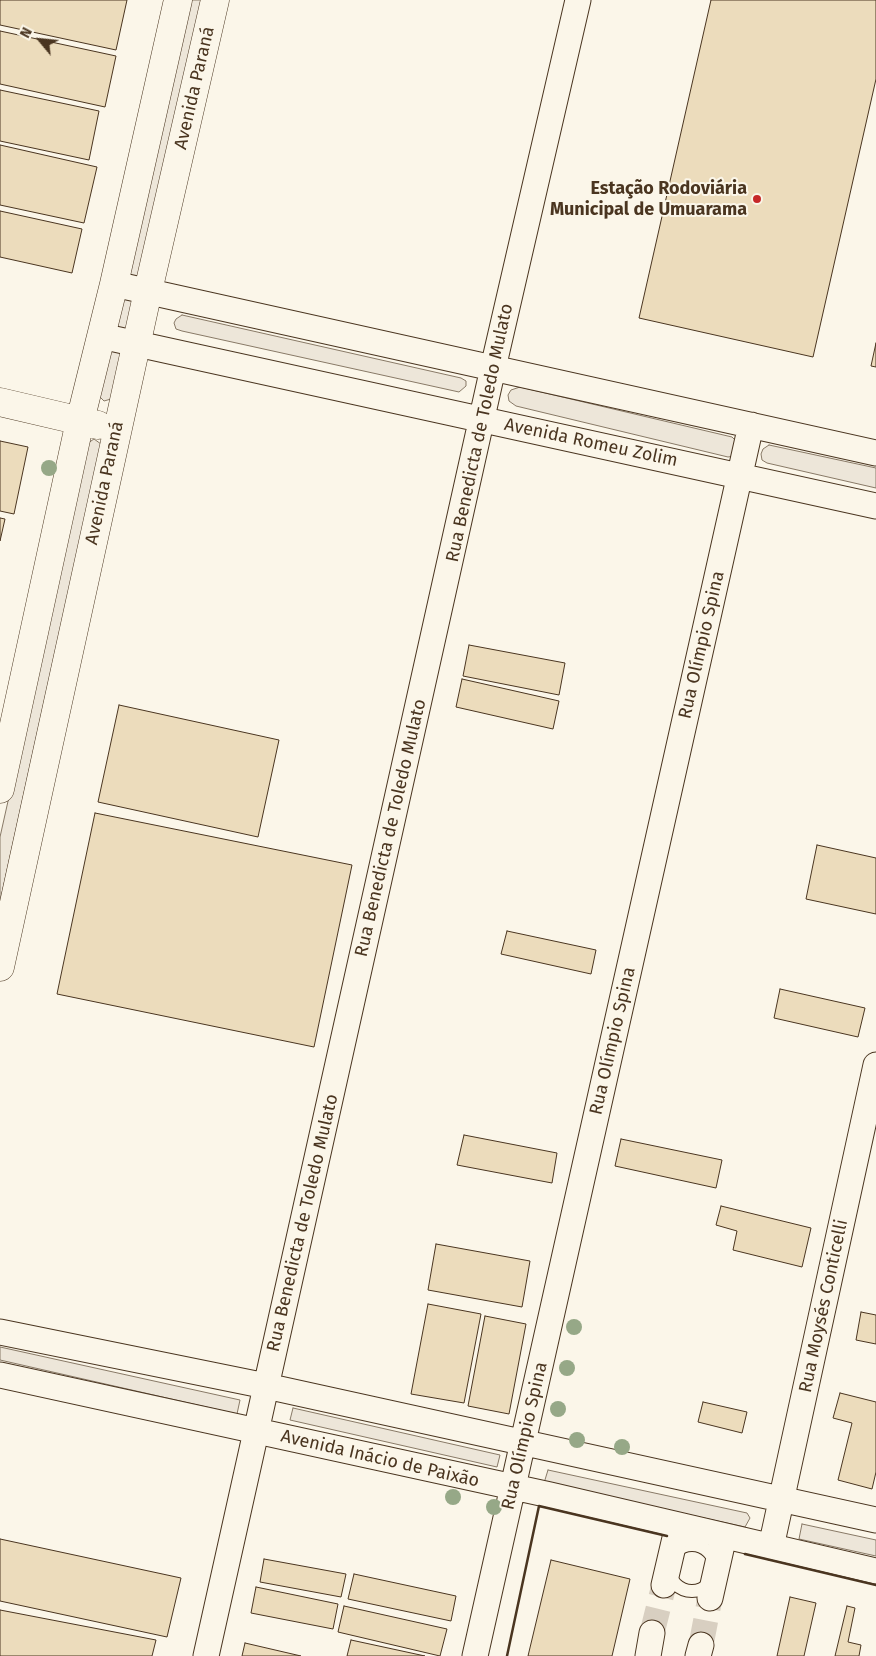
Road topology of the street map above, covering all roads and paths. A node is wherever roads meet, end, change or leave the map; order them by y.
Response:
1 (178, 0) edge
2 (215, 0) edge
3 (578, 0) edge
4 (114, 284) junction
5 (148, 291) junction
6 (101, 336) junction
7 (136, 344) junction
8 (493, 368) junction
9 (0, 402) edge
10 (483, 420) junction
11 (80, 421) junction
12 (751, 425) junction
13 (117, 429) junction
14 (876, 453) edge
15 (740, 476) junction
16 (876, 506) edge
17 (0, 789) edge
18 (0, 967) edge
19 (876, 1065) edge
20 (0, 1332) edge
21 (0, 1375) edge
22 (266, 1386) junction
23 (256, 1431) junction
24 (523, 1443) junction
25 (513, 1488) junction
26 (782, 1499) junction
27 (876, 1520) edge
28 (678, 1525) junction
29 (724, 1536) junction
30 (771, 1547) junction
31 (876, 1571) edge
32 (666, 1574) junction
33 (716, 1574) junction
34 (710, 1598) tunnel mouth
35 (206, 1656) edge
36 (475, 1656) edge

1 - 4 main road, Avenida Paraná
2 - 5 main road, Avenida Paraná
3 - 8 street, Rua Benedicta de Toledo Mulato
4 - 5 street
4 - 6 main road, Avenida Paraná
5 - 7 main road, Avenida Paraná
5 - 8 street
6 - 7 street, Avenida Romeu Zolim
6 - 11 main road, Avenida Paraná
7 - 10 street, Avenida Romeu Zolim
7 - 13 main road, Avenida Paraná
8 - 10 street, Rua Benedicta de Toledo Mulato
8 - 12 street
9 - 11 main road
10 - 15 street, Avenida Romeu Zolim
10 - 22 street, Rua Benedicta de Toledo Mulato
11 - 13 main road
11 - 17 main road, Avenida Paraná
12 - 14 street
12 - 15 street, Rua Olímpio Spina
13 - 18 main road, Avenida Paraná
15 - 16 street, Avenida Romeu Zolim
15 - 24 street, Rua Olímpio Spina
19 - 26 street, Rua Moysés Conticelli
20 - 22 street
21 - 23 street, Avenida Inácio de Paixão
22 - 23 street, Rua Benedicta de Toledo Mulato
22 - 24 street
23 - 25 street, Avenida Inácio de Paixão
23 - 35 street, Rua Benedicta de Toledo Mulato
24 - 25 street, Rua Olímpio Spina
24 - 26 street
25 - 28 street, Avenida Inácio de Paixão
25 - 36 street, Rua Olímpio Spina
26 - 27 street
26 - 30 street, Rua Moysés Conticelli
28 - 29 street, Avenida Inácio de Paixão
28 - 32 street
29 - 30 street, Avenida Inácio de Paixão
29 - 33 street
30 - 31 street, Avenida Inácio de Paixão
32 - 33 lane
32 - 33 lane
33 - 34 street

